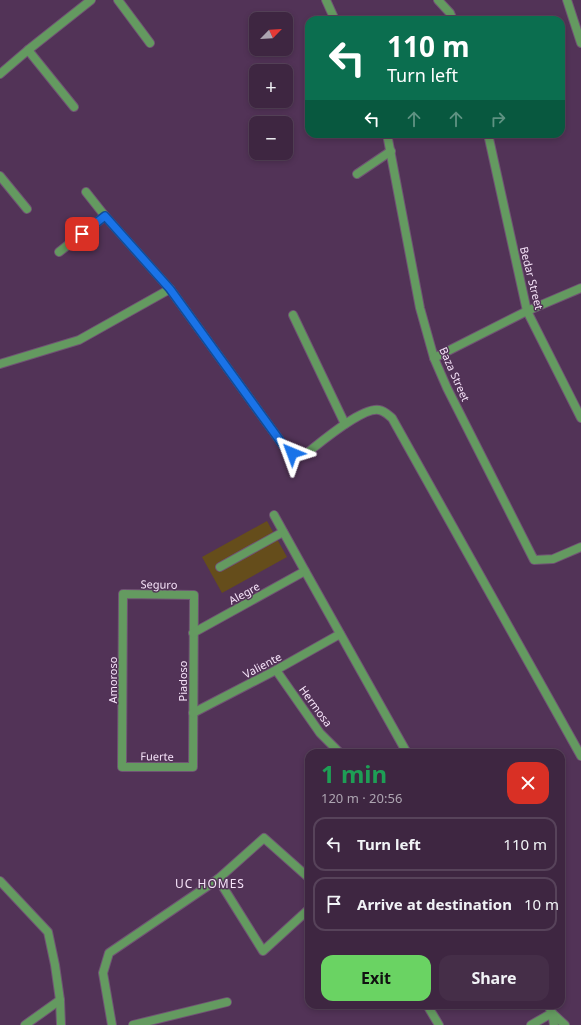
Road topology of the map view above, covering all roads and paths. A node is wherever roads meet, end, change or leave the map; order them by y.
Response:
1 (91, 0) edge
2 (118, 0) edge
3 (326, 0) edge
4 (438, 0) edge
5 (567, 0) edge
6 (334, 16) edge
7 (451, 16) edge
8 (150, 43) dead end
9 (581, 43) edge
10 (28, 50) junction
11 (0, 74) edge
12 (74, 107) dead end
13 (388, 138) edge
14 (489, 138) edge
15 (391, 152) junction
16 (357, 174) dead end
17 (0, 176) edge
18 (86, 192) dead end
19 (27, 209) dead end
20 (105, 216) junction
21 (60, 252) dead end
22 (581, 288) edge
23 (170, 289) junction
24 (527, 311) junction
25 (293, 315) dead end
26 (434, 358) junction
27 (0, 364) edge
28 (581, 418) edge
29 (345, 424) junction
30 (274, 515) dead end
31 (283, 532) junction
32 (581, 547) edge
33 (220, 568) dead end
34 (305, 571) junction
35 (123, 594) joint
36 (194, 595) joint
37 (194, 633) junction
38 (340, 634) junction
39 (276, 670) junction
40 (193, 713) junction
41 (336, 749) edge
42 (405, 749) edge
43 (581, 756) edge
44 (122, 767) joint
45 (192, 767) joint
46 (305, 874) edge
47 (218, 879) junction
48 (0, 881) edge
49 (305, 913) edge
50 (60, 1000) junction
51 (227, 1002) dead end
52 (429, 1009) edge
53 (550, 1009) edge
54 (552, 1013) junction
55 (25, 1025) edge
56 (61, 1025) edge
57 (112, 1025) edge
58 (133, 1025) edge
59 (439, 1025) edge
60 (530, 1025) edge
61 (554, 1025) edge
62 (565, 1025) edge

1 - 10 street
2 - 8 street
3 - 6 street
4 - 7 street
5 - 9 street
10 - 11 street
10 - 12 street
13 - 15 street, Baza Street
14 - 24 street, Bedar Street
15 - 16 street
15 - 26 street, Baza Street
17 - 19 street
18 - 20 street
20 - 21 street
20 - 23 street
22 - 24 street
23 - 27 street
23 - 29 street
24 - 26 street
24 - 28 street, Bedar Street
25 - 29 street
26 - 32 street, Baza Street
29 - 43 street
30 - 31 street
31 - 33 street
31 - 34 street
34 - 37 street, Alegre
34 - 38 street
35 - 36 street, Seguro
35 - 44 street, Amoroso
36 - 37 street, Piadoso
37 - 40 street, Piadoso
38 - 39 street, Valiente
38 - 42 street
39 - 40 street, Valiente
39 - 41 street, Hermosa
40 - 45 street, Piadoso
44 - 45 street, Fuerte
46 - 47 street
47 - 49 street
47 - 57 street
48 - 50 street
50 - 55 street
50 - 56 street
51 - 58 street
52 - 59 street
53 - 54 street
54 - 60 street
54 - 61 street
54 - 62 street

